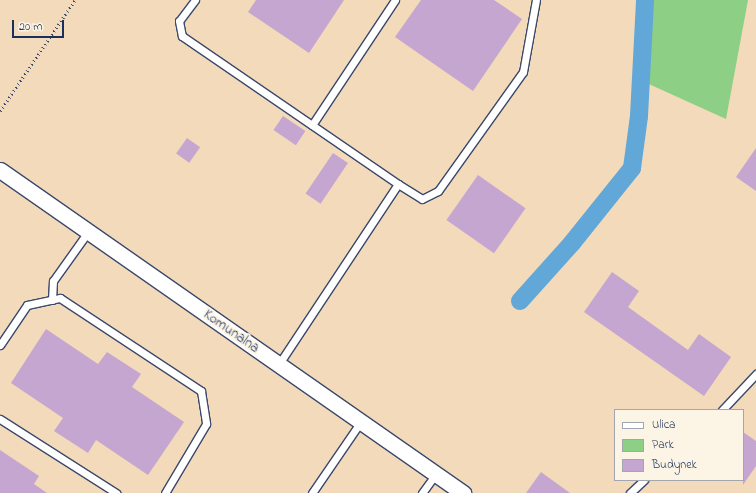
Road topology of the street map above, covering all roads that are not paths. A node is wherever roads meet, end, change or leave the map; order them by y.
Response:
1 (195, 0) edge
2 (395, 0) edge
3 (536, 0) edge
4 (312, 125) junction
5 (0, 170) edge
6 (398, 184) junction
7 (88, 232) junction
8 (52, 300) junction
9 (0, 345) edge
10 (278, 365) junction
11 (756, 374) edge
12 (723, 409) edge
13 (0, 419) edge
14 (360, 423) junction
15 (435, 475) junction
16 (643, 481) edge
17 (116, 493) edge
18 (165, 493) edge
19 (312, 493) edge
20 (422, 493) edge
21 (463, 493) edge
22 (630, 493) edge

1 - 4 lane
2 - 4 lane
3 - 6 lane
4 - 6 lane
5 - 7 street, Komunalna
6 - 10 lane
7 - 8 lane
7 - 10 street, Komunalna
8 - 9 lane
8 - 18 lane
10 - 14 street, Komunalna
11 - 12 lane
13 - 17 lane
14 - 15 street, Komunalna
14 - 19 lane
15 - 20 lane
15 - 21 street, Komunalna
16 - 22 lane

